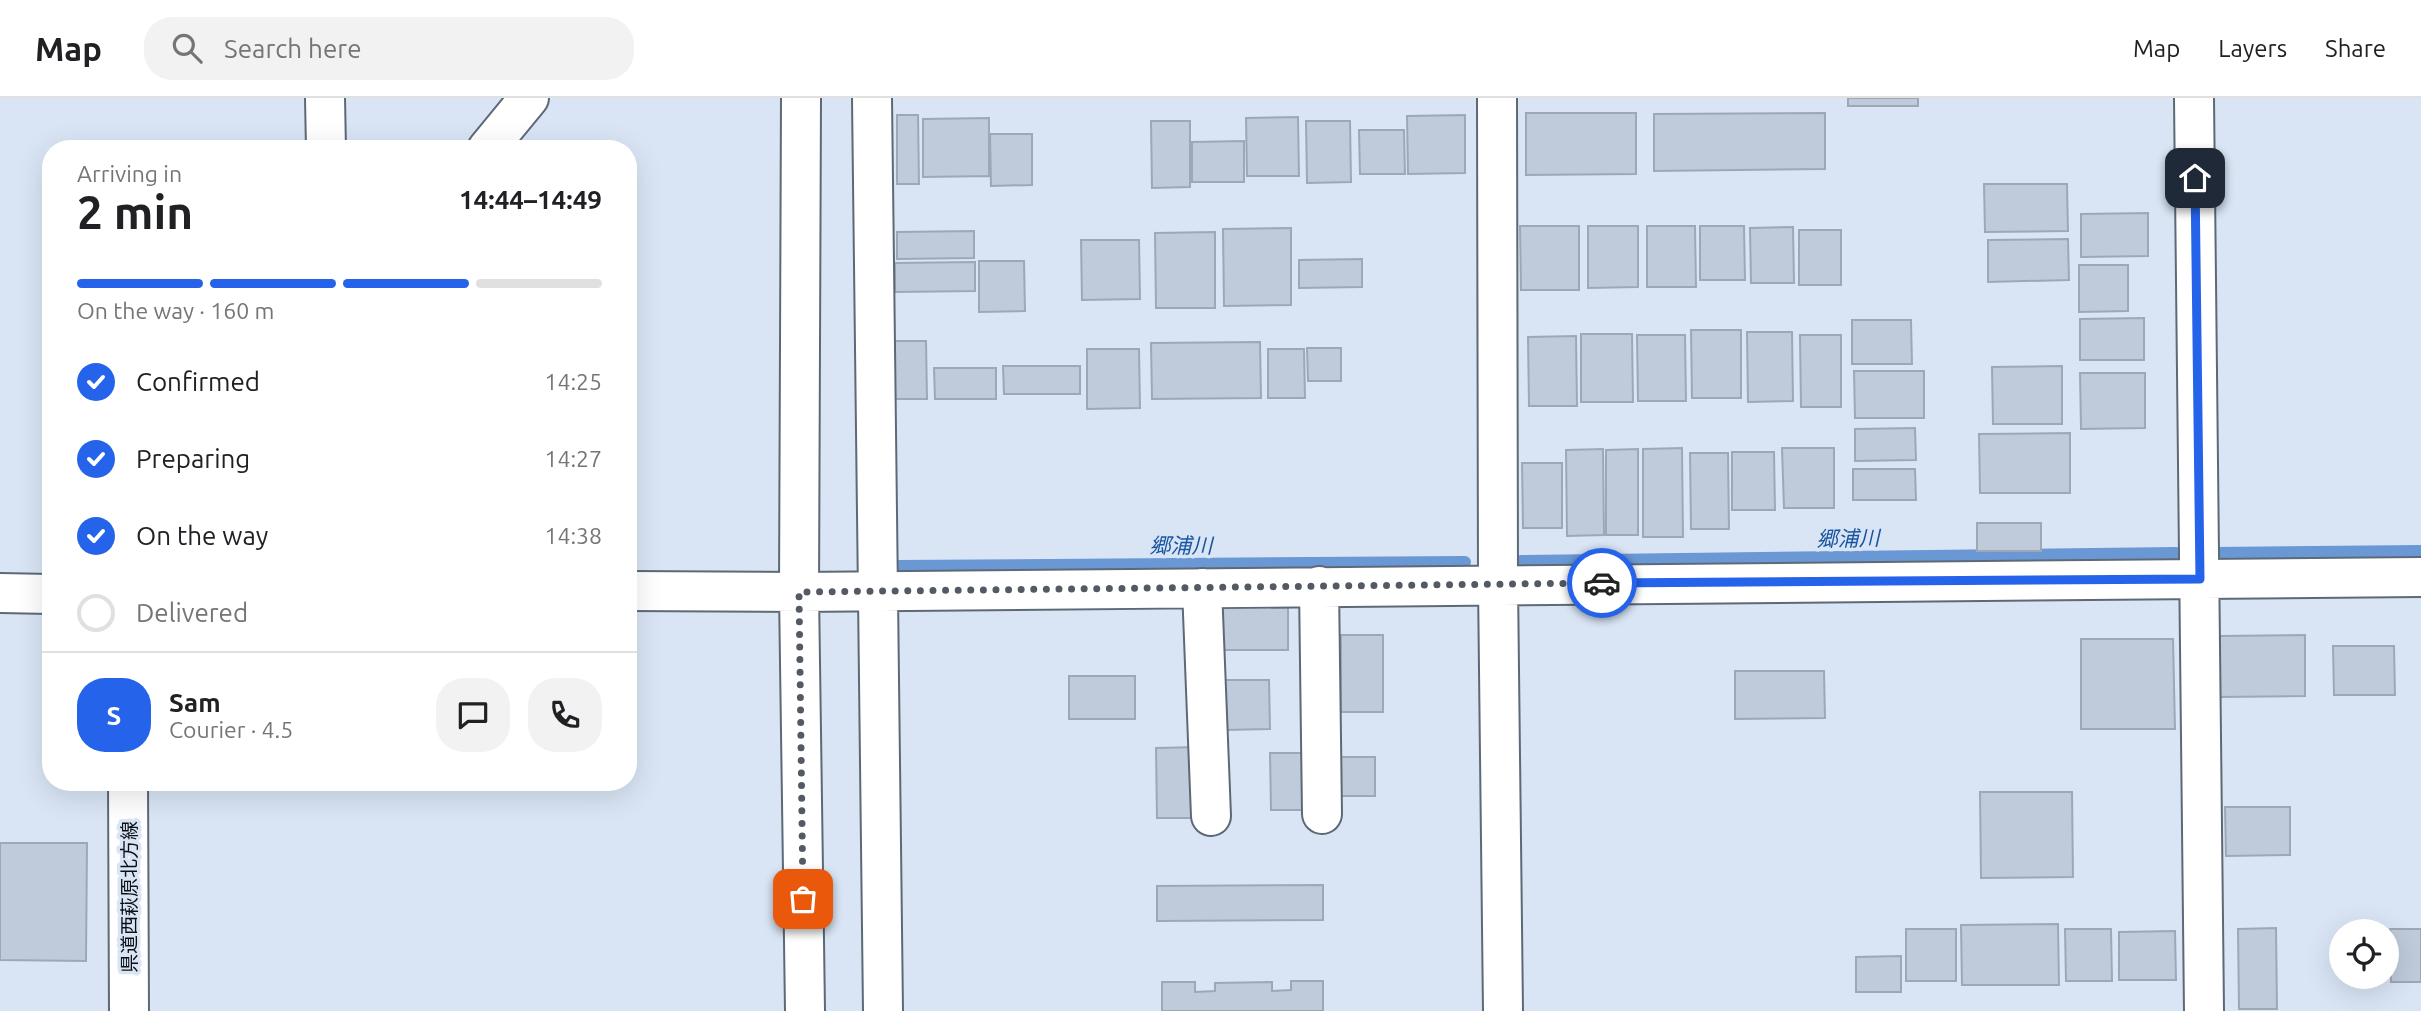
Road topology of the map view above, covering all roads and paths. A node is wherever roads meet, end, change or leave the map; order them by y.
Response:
1 (325, 98) edge
2 (529, 98) edge
3 (801, 98) edge
4 (872, 98) edge
5 (1497, 98) edge
6 (2194, 98) edge
7 (326, 140) edge
8 (494, 140) edge
9 (2421, 577) edge
10 (2200, 579) junction
11 (1498, 584) junction
12 (1319, 586) junction
13 (1202, 587) junction
14 (637, 591) edge
15 (879, 591) junction
16 (799, 592) junction
17 (0, 593) edge
18 (42, 594) edge
19 (128, 791) edge
20 (1322, 814) dead end
21 (1211, 816) dead end
22 (130, 1011) edge
23 (805, 1011) edge
24 (883, 1011) edge
25 (1503, 1011) edge
26 (2204, 1011) edge

1 - 7 street
2 - 8 street
3 - 16 street
4 - 15 street
5 - 11 street
6 - 10 street
9 - 10 street
10 - 11 street
10 - 26 street
11 - 12 street
11 - 25 street
12 - 13 street
12 - 20 street
13 - 15 street
13 - 21 street
14 - 16 street
15 - 16 street
15 - 24 street
16 - 23 street
17 - 18 street
19 - 22 street, 県道西萩原北方線

